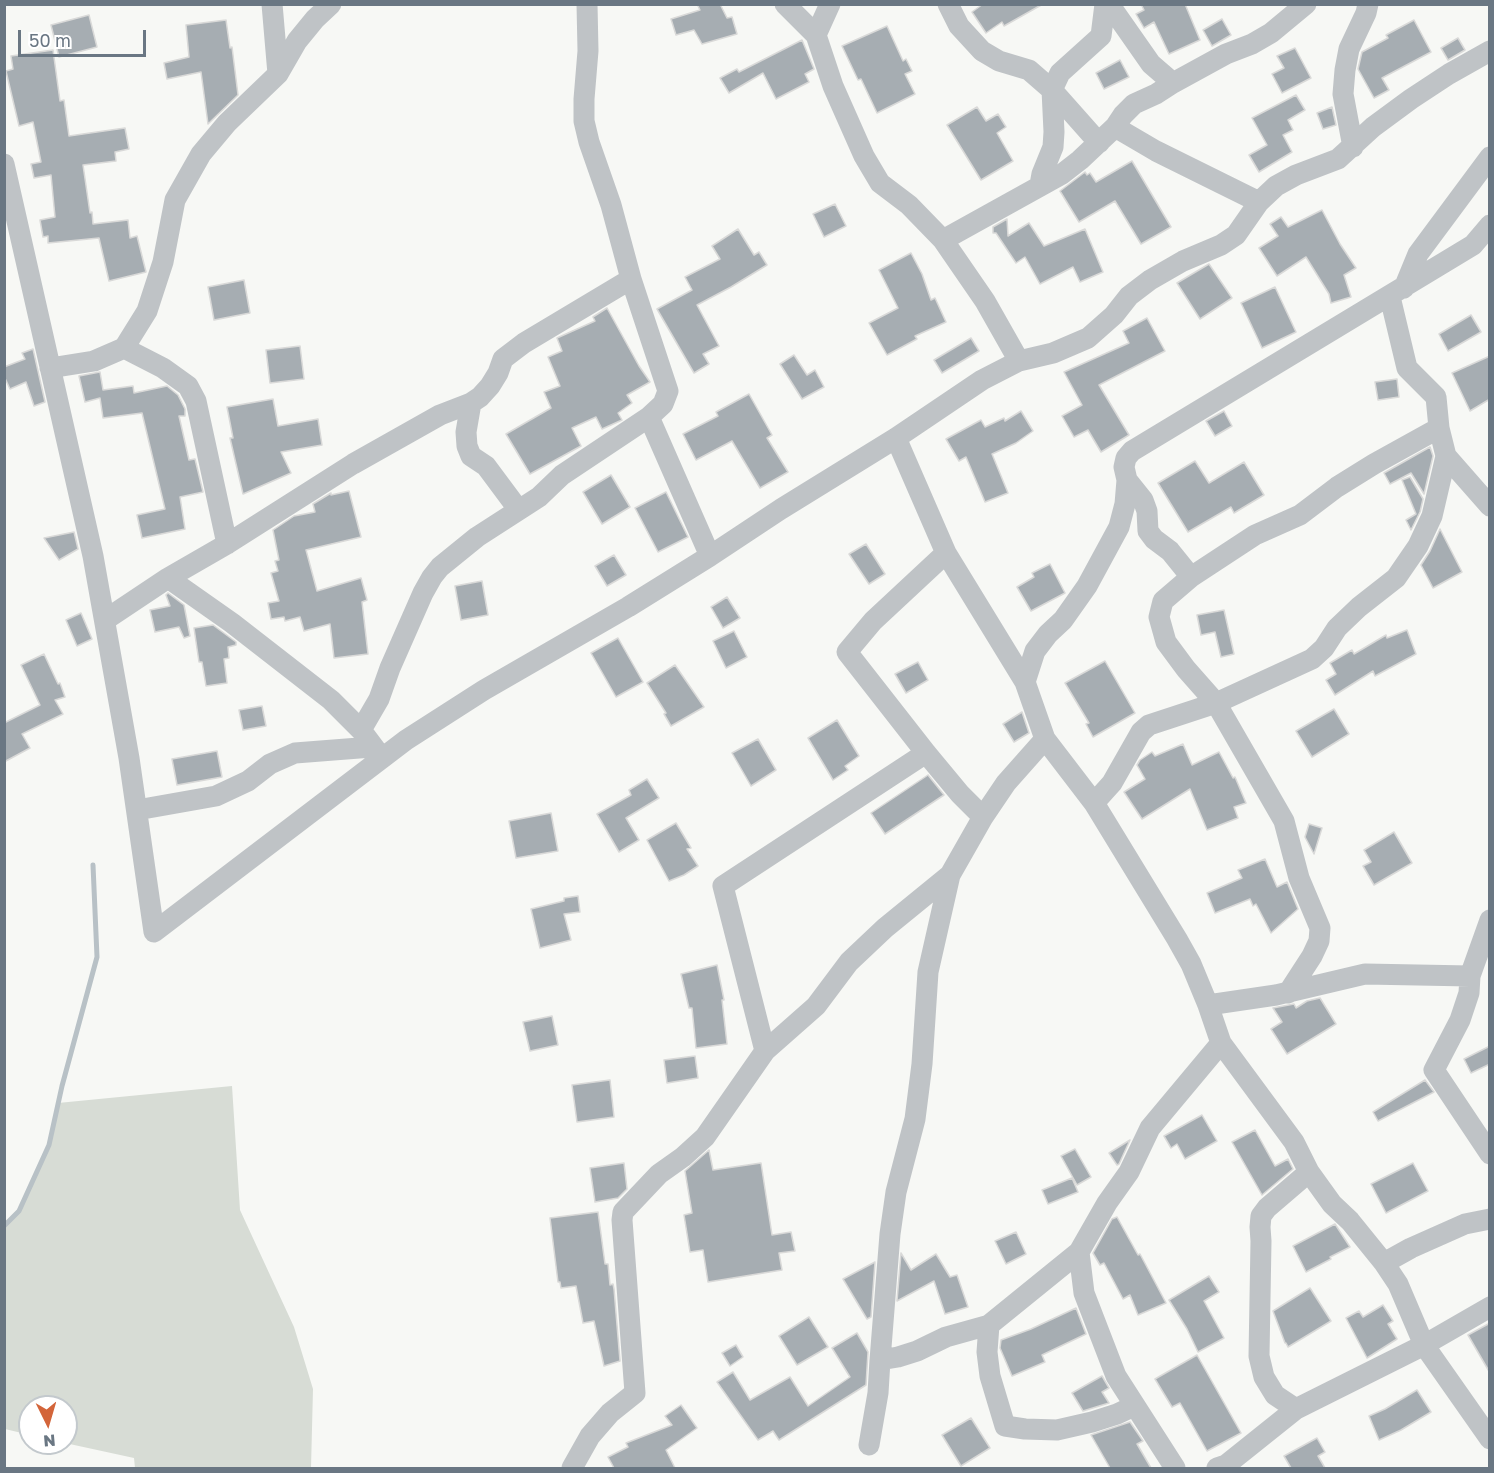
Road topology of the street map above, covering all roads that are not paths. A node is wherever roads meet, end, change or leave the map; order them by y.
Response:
1 (272, 4) edge
2 (332, 4) edge
3 (587, 4) edge
4 (785, 4) edge
5 (830, 4) edge
6 (948, 4) edge
7 (1107, 4) edge
8 (1306, 4) edge
9 (1368, 4) edge
10 (816, 35) junction
11 (1490, 51) edge
12 (278, 74) junction
13 (1173, 83) junction
14 (1052, 90) junction
15 (1116, 127) junction
16 (1098, 143) junction
17 (1353, 147) junction
18 (1490, 157) edge
19 (4, 164) edge
20 (1040, 185) junction
21 (1259, 202) junction
22 (1489, 224) edge
23 (944, 240) junction
24 (1481, 249) edge
25 (631, 279) junction
26 (1397, 293) junction
27 (124, 348) junction
28 (1019, 361) junction
29 (50, 368) junction
30 (471, 403) junction
31 (649, 417) junction
32 (1439, 428) junction
33 (896, 438) junction
34 (1446, 456) junction
35 (1127, 480) junction
36 (1490, 506) edge
37 (518, 509) junction
38 (227, 544) junction
39 (946, 553) junction
40 (710, 556) junction
41 (1191, 577) junction
42 (168, 578) junction
43 (105, 620) junction
44 (1025, 682) junction
45 (1216, 703) junction
46 (1045, 739) junction
47 (372, 745) junction
48 (926, 753) junction
49 (1094, 802) junction
50 (137, 810) junction
51 (983, 817) junction
52 (950, 875) junction
53 (1490, 920) edge
54 (1470, 976) junction
55 (1288, 993) junction
56 (1209, 1005) junction
57 (1221, 1043) junction
58 (765, 1051) junction
59 (1490, 1154) edge
60 (1309, 1172) junction
61 (1490, 1219) edge
62 (1079, 1252) junction
63 (1384, 1263) junction
64 (1490, 1307) edge
65 (989, 1325) junction
66 (1424, 1345) junction
67 (880, 1360) junction
68 (1134, 1406) junction
69 (1296, 1409) junction
70 (1490, 1439) edge
71 (869, 1445) dead end
72 (572, 1468) edge
73 (1175, 1468) edge
74 (1217, 1468) edge

1 - 12 street
2 - 12 street
3 - 25 street
4 - 10 street
5 - 10 street
6 - 14 street
7 - 13 street
7 - 14 street
8 - 13 street
9 - 17 street
10 - 23 street
11 - 17 street
12 - 27 street
13 - 15 street
14 - 16 street
14 - 20 street
15 - 16 street
15 - 21 street
16 - 20 street
17 - 21 street
18 - 26 street
19 - 29 street
20 - 23 street
21 - 28 street
22 - 24 street
23 - 28 street
24 - 26 street
25 - 30 street
25 - 31 street
26 - 32 street
26 - 35 street
27 - 29 street
27 - 38 street
28 - 33 street
29 - 43 street
30 - 37 street
30 - 38 street
31 - 37 street
31 - 40 street
32 - 34 street
32 - 41 street
33 - 39 street
33 - 40 street
34 - 36 street
34 - 45 street
35 - 41 street
35 - 44 street
37 - 47 street
38 - 42 street
39 - 44 street
39 - 48 street
40 - 47 street
41 - 45 street
42 - 43 street
42 - 47 street
43 - 50 street
44 - 46 street
45 - 49 street
45 - 55 street
46 - 49 street
46 - 51 street
47 - 50 street
47 - 50 street
48 - 51 street
48 - 58 street
49 - 56 street
51 - 52 street
52 - 58 street
52 - 67 street
53 - 54 street
54 - 55 street
54 - 59 street
55 - 56 street
56 - 57 street
57 - 60 street
57 - 62 street
58 - 72 street
60 - 63 street
60 - 69 street
61 - 63 street
62 - 65 street
62 - 68 street
63 - 66 street
64 - 66 street
65 - 67 street
65 - 68 street
66 - 69 street
66 - 70 street
67 - 71 street
68 - 73 street
69 - 74 street

